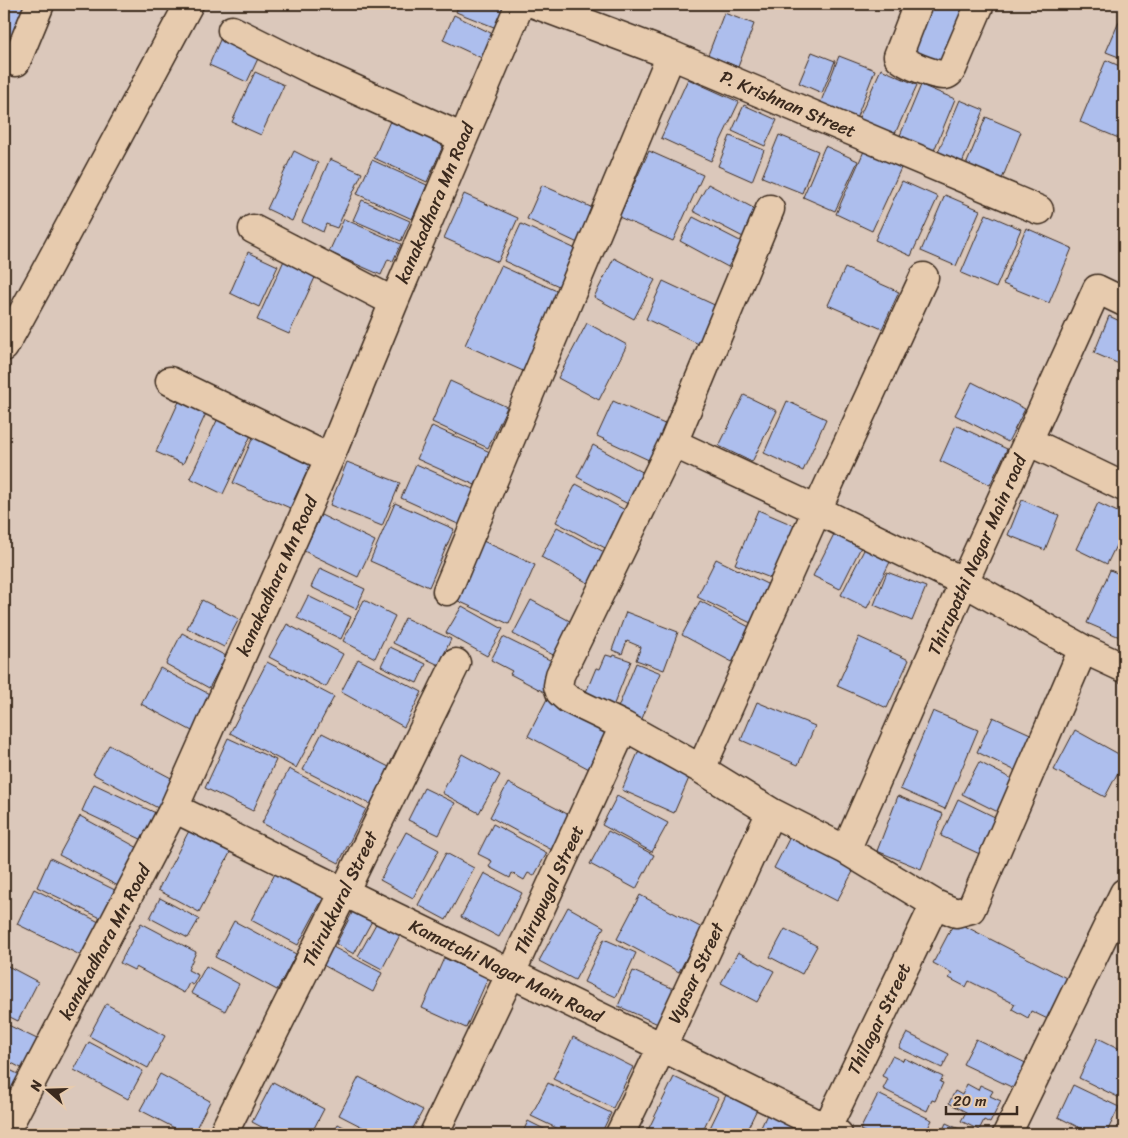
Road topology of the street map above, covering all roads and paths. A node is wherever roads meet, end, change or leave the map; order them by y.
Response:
1 (40, 4) edge
2 (189, 4) edge
3 (520, 4) edge
4 (535, 4) edge
5 (918, 4) edge
6 (980, 4) edge
7 (232, 30) dead end
8 (671, 55) junction
9 (16, 62) dead end
10 (463, 138) junction
11 (770, 209) dead end
12 (1039, 210) dead end
13 (253, 228) dead end
14 (924, 277) dead end
15 (394, 302) junction
16 (1124, 302) edge
17 (4, 347) edge
18 (170, 381) dead end
19 (1028, 441) junction
20 (673, 443) junction
21 (329, 458) junction
22 (1124, 487) edge
23 (817, 510) junction
24 (964, 582) junction
25 (448, 591) dead end
26 (1083, 649) junction
27 (456, 663) dead end
28 (1124, 668) edge
29 (624, 726) junction
30 (701, 769) junction
31 (174, 808) junction
32 (771, 812) junction
33 (846, 850) junction
34 (344, 892) junction
35 (1124, 893) edge
36 (935, 904) junction
37 (510, 973) junction
38 (662, 1047) junction
39 (829, 1132) edge
40 (4, 1134) edge
41 (223, 1134) edge
42 (434, 1134) edge
43 (620, 1134) edge
44 (1007, 1134) edge

1 - 9 street
2 - 17 street
3 - 10 street, kanakadhara Mn Road
4 - 8 street, P. Krishnan Street
5 - 6 street
7 - 10 street
8 - 12 street, P. Krishnan Street
8 - 25 street
10 - 15 street, kanakadhara Mn Road
11 - 20 street
13 - 15 street
14 - 23 street
15 - 21 street, kanakadhara Mn Road
16 - 19 street, Thirupathi Nagar Main road
18 - 21 street
19 - 22 street
19 - 24 street, Thirupathi Nagar Main road
20 - 23 street
20 - 29 street
21 - 31 street, kanakadhara Mn Road
23 - 24 street
23 - 30 street
24 - 26 street
24 - 33 street, Thirupathi Nagar Main road
26 - 28 street
26 - 36 street
27 - 34 street, Thirukkural Street
29 - 30 street
29 - 37 street, Thirupugal Street
30 - 32 street
31 - 34 street, Kamatchi Nagar Main Road
31 - 40 street, kanakadhara Mn Road
32 - 33 street
32 - 38 street, Vyasar Street
33 - 36 street
34 - 37 street, Kamatchi Nagar Main Road
34 - 41 street, Thirukkural Street
35 - 44 street
36 - 39 street, Thilagar Street
37 - 38 street, Kamatchi Nagar Main Road
37 - 42 street, Thirupugal Street
38 - 39 street, Kamatchi Nagar Main Road
38 - 43 street, Vyasar Street

